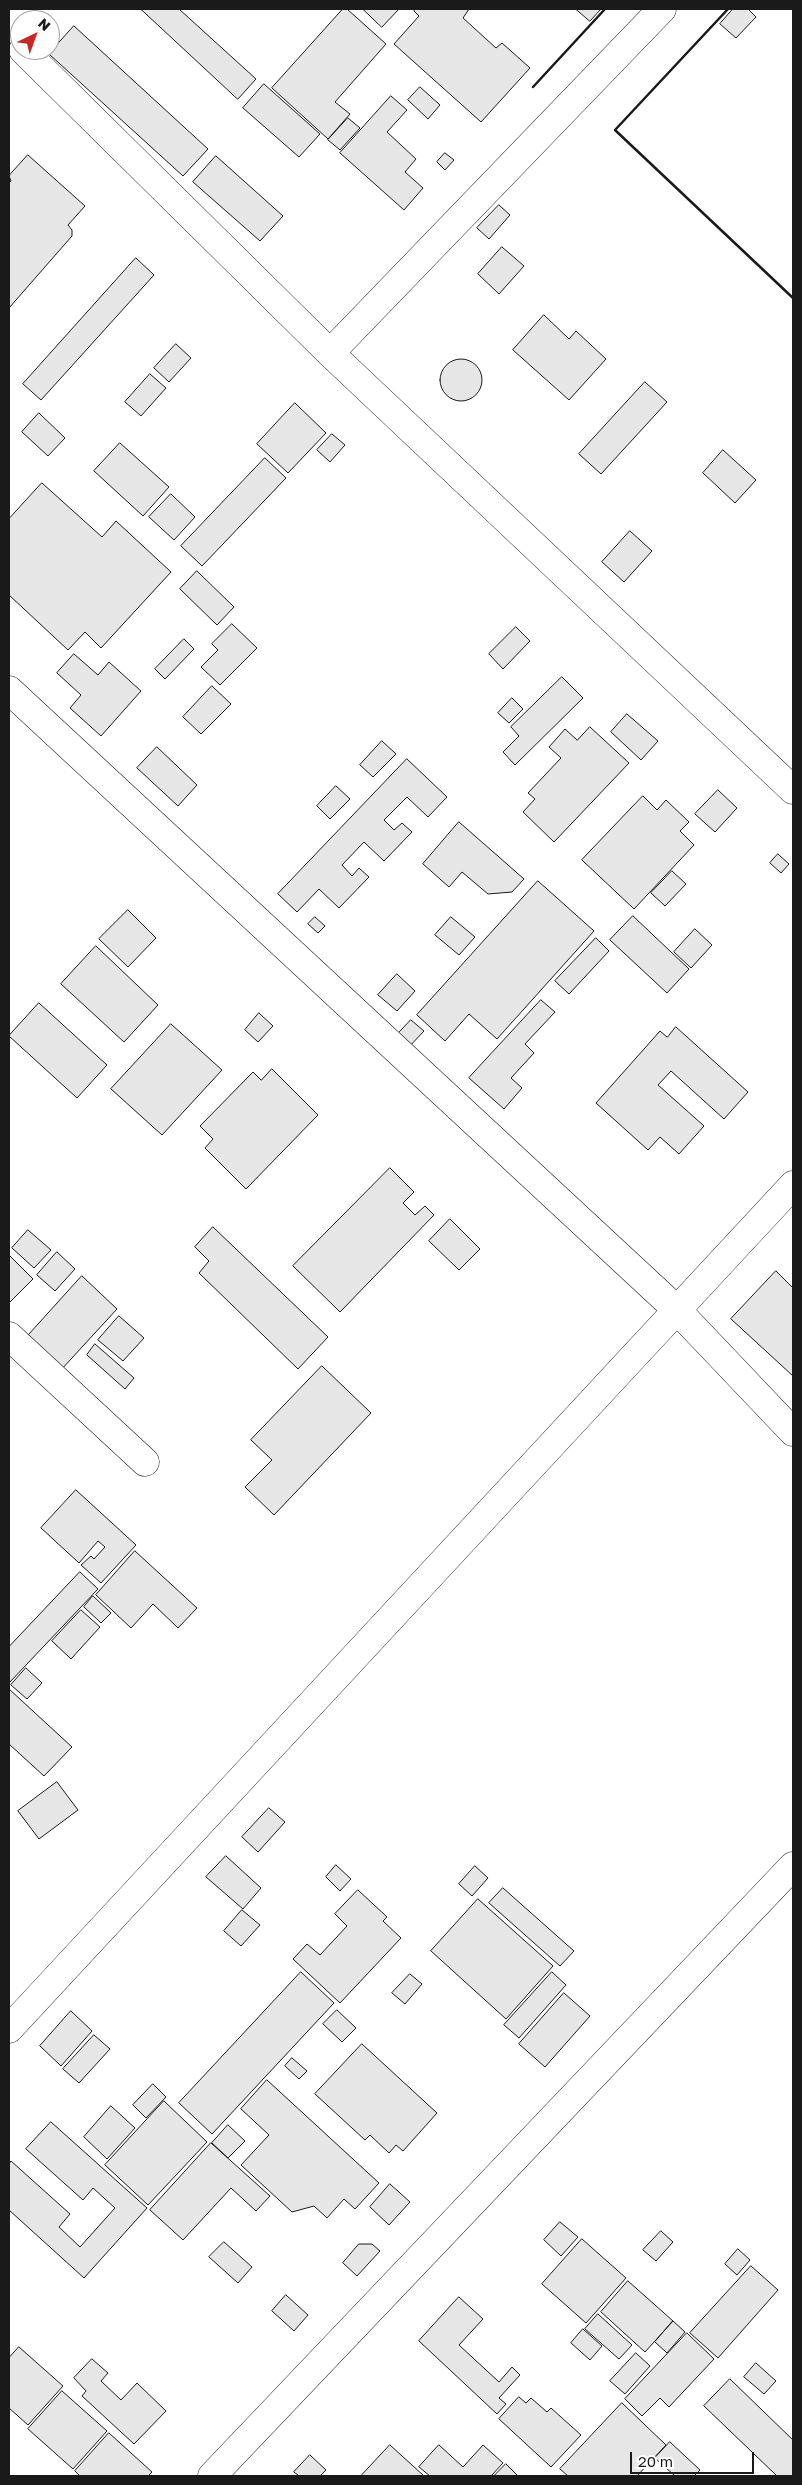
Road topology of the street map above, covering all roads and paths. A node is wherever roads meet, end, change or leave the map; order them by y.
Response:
1 (662, 9) edge
2 (33, 60) edge
3 (330, 354) junction
4 (9, 690) edge
5 (793, 790) edge
6 (793, 1185) edge
7 (676, 1310) junction
8 (9, 1336) edge
9 (793, 1432) edge
10 (145, 1462) dead end
11 (793, 1866) edge
12 (14, 2014) edge
13 (212, 2476) edge

1 - 3 street
2 - 3 street
3 - 5 street
4 - 7 street
6 - 7 street
7 - 9 street
7 - 12 street
8 - 10 street
11 - 13 street

